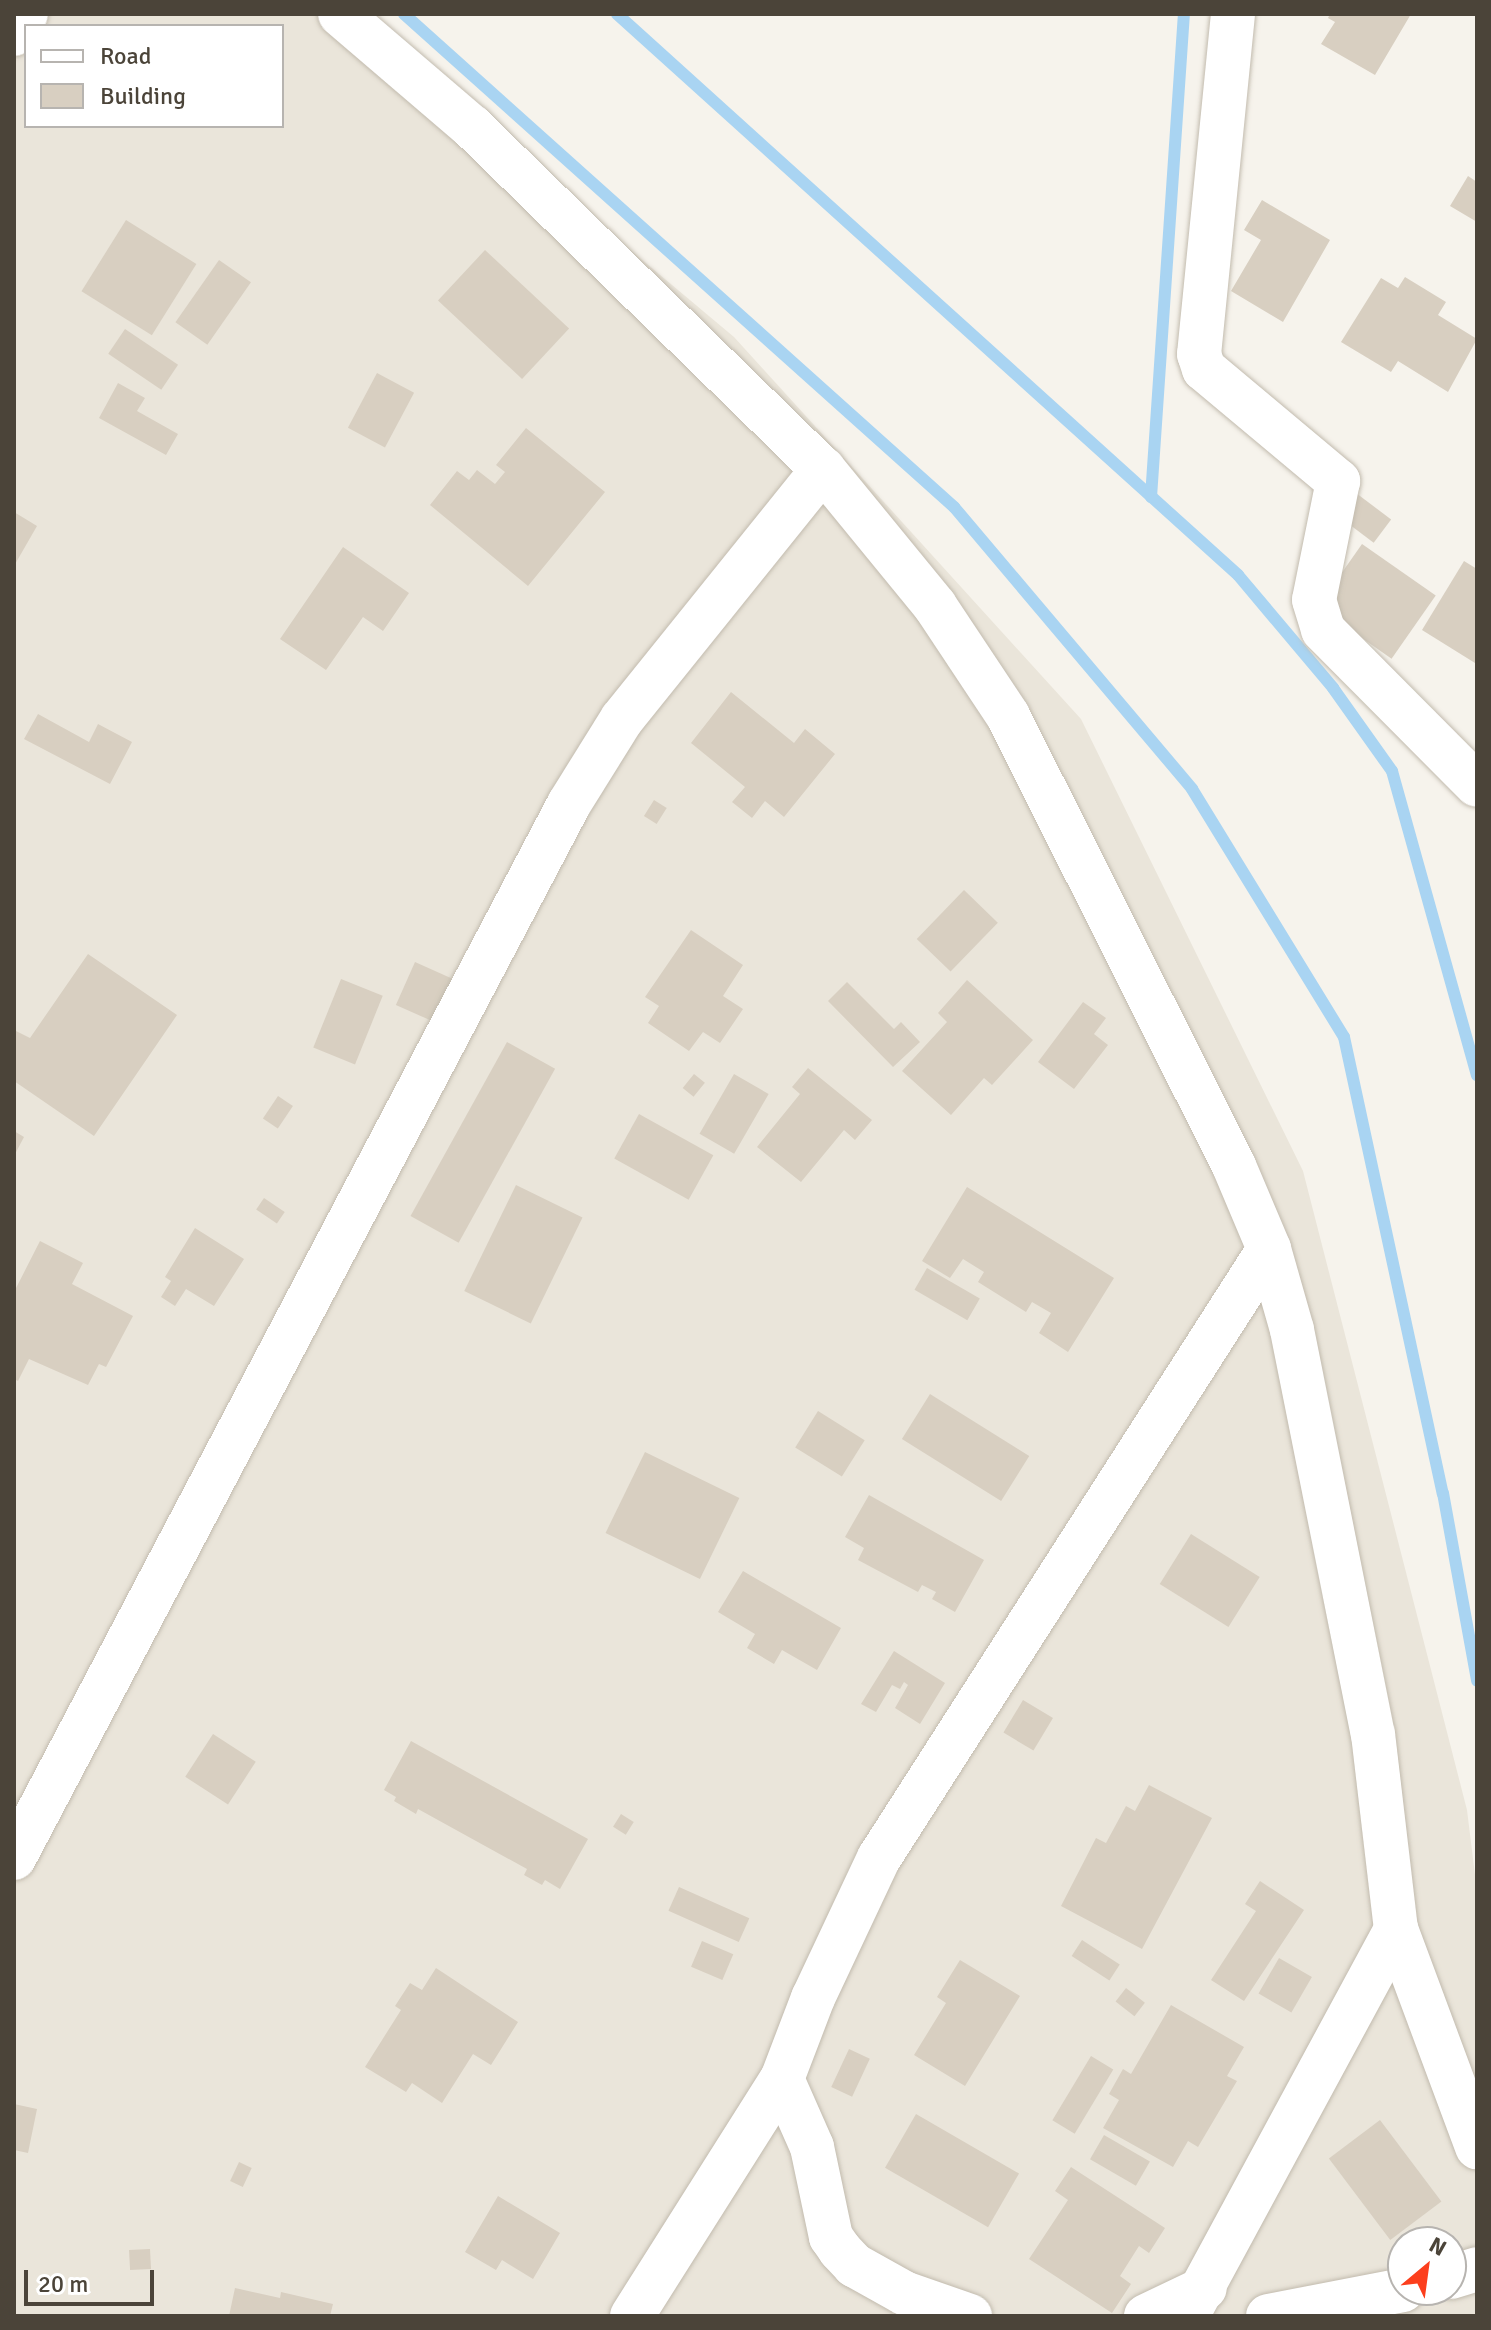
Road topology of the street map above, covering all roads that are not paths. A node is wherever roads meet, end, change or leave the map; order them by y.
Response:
1 (26, 14) edge
2 (340, 14) edge
3 (1233, 14) edge
4 (14, 34) edge
5 (823, 469) junction
6 (1477, 785) edge
7 (1269, 1249) junction
8 (14, 1858) edge
9 (1396, 1929) junction
10 (782, 2079) junction
11 (1477, 2147) edge
12 (1387, 2293) edge
13 (1196, 2302) edge
14 (632, 2316) edge
15 (970, 2316) edge
16 (1146, 2316) edge
17 (1268, 2316) edge

1 - 4 street
2 - 5 street
3 - 6 street
5 - 7 street
5 - 8 street
7 - 9 street
7 - 10 street
9 - 11 street
9 - 13 street
10 - 14 street
10 - 15 street
12 - 17 street
13 - 16 street

